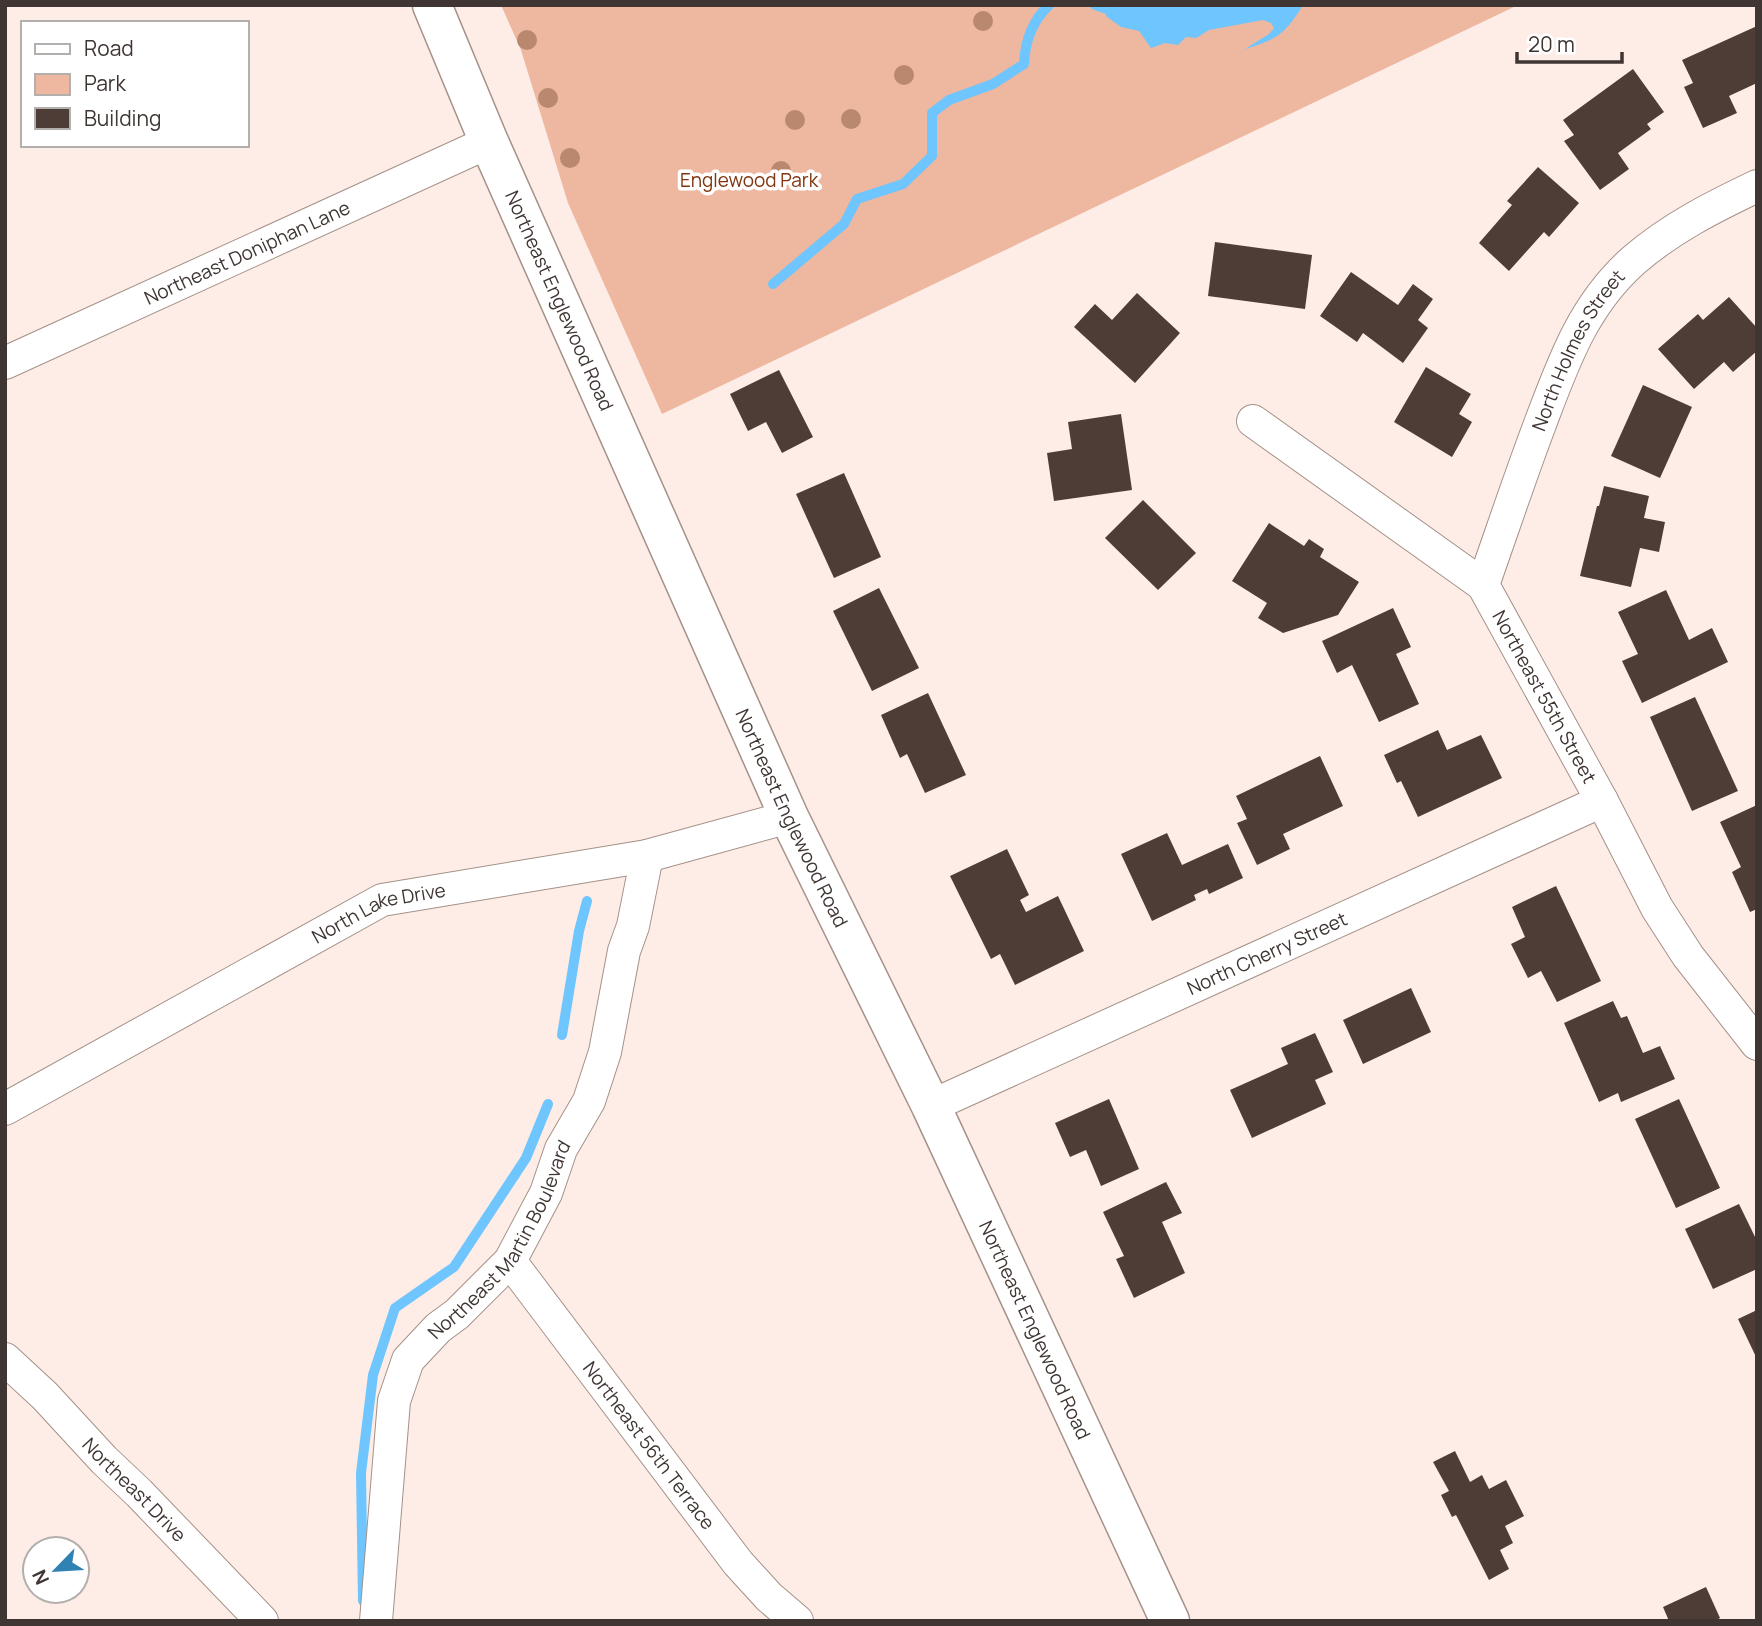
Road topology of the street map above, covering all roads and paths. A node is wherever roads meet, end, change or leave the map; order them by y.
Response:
1 (432, 5) edge
2 (489, 142) junction
3 (1757, 186) edge
4 (5, 363) edge
5 (1253, 421) dead end
6 (1483, 585) junction
7 (1602, 801) junction
8 (789, 817) junction
9 (647, 856) junction
10 (1757, 1044) edge
11 (931, 1106) junction
12 (5, 1109) edge
13 (510, 1261) junction
14 (5, 1359) edge
15 (262, 1621) edge
16 (376, 1621) edge
17 (797, 1621) edge
18 (1170, 1621) edge

1 - 2 main road, Northeast Englewood Road
2 - 4 street, Northeast Doniphan Lane
2 - 8 main road, Northeast Englewood Road
3 - 6 street, North Holmes Street
5 - 6 street, Northeast 55th Street
6 - 7 street, Northeast 55th Street
7 - 10 street, Northeast 55th Street
7 - 11 street, North Cherry Street
8 - 9 street, North Lake Drive
8 - 11 main road, Northeast Englewood Road
9 - 12 street, North Lake Drive
9 - 13 street, Northeast Martin Boulevard
11 - 18 main road, Northeast Englewood Road
13 - 16 street, Northeast Martin Boulevard
13 - 17 street, Northeast 56th Terrace
14 - 15 street, Northeast Drive

